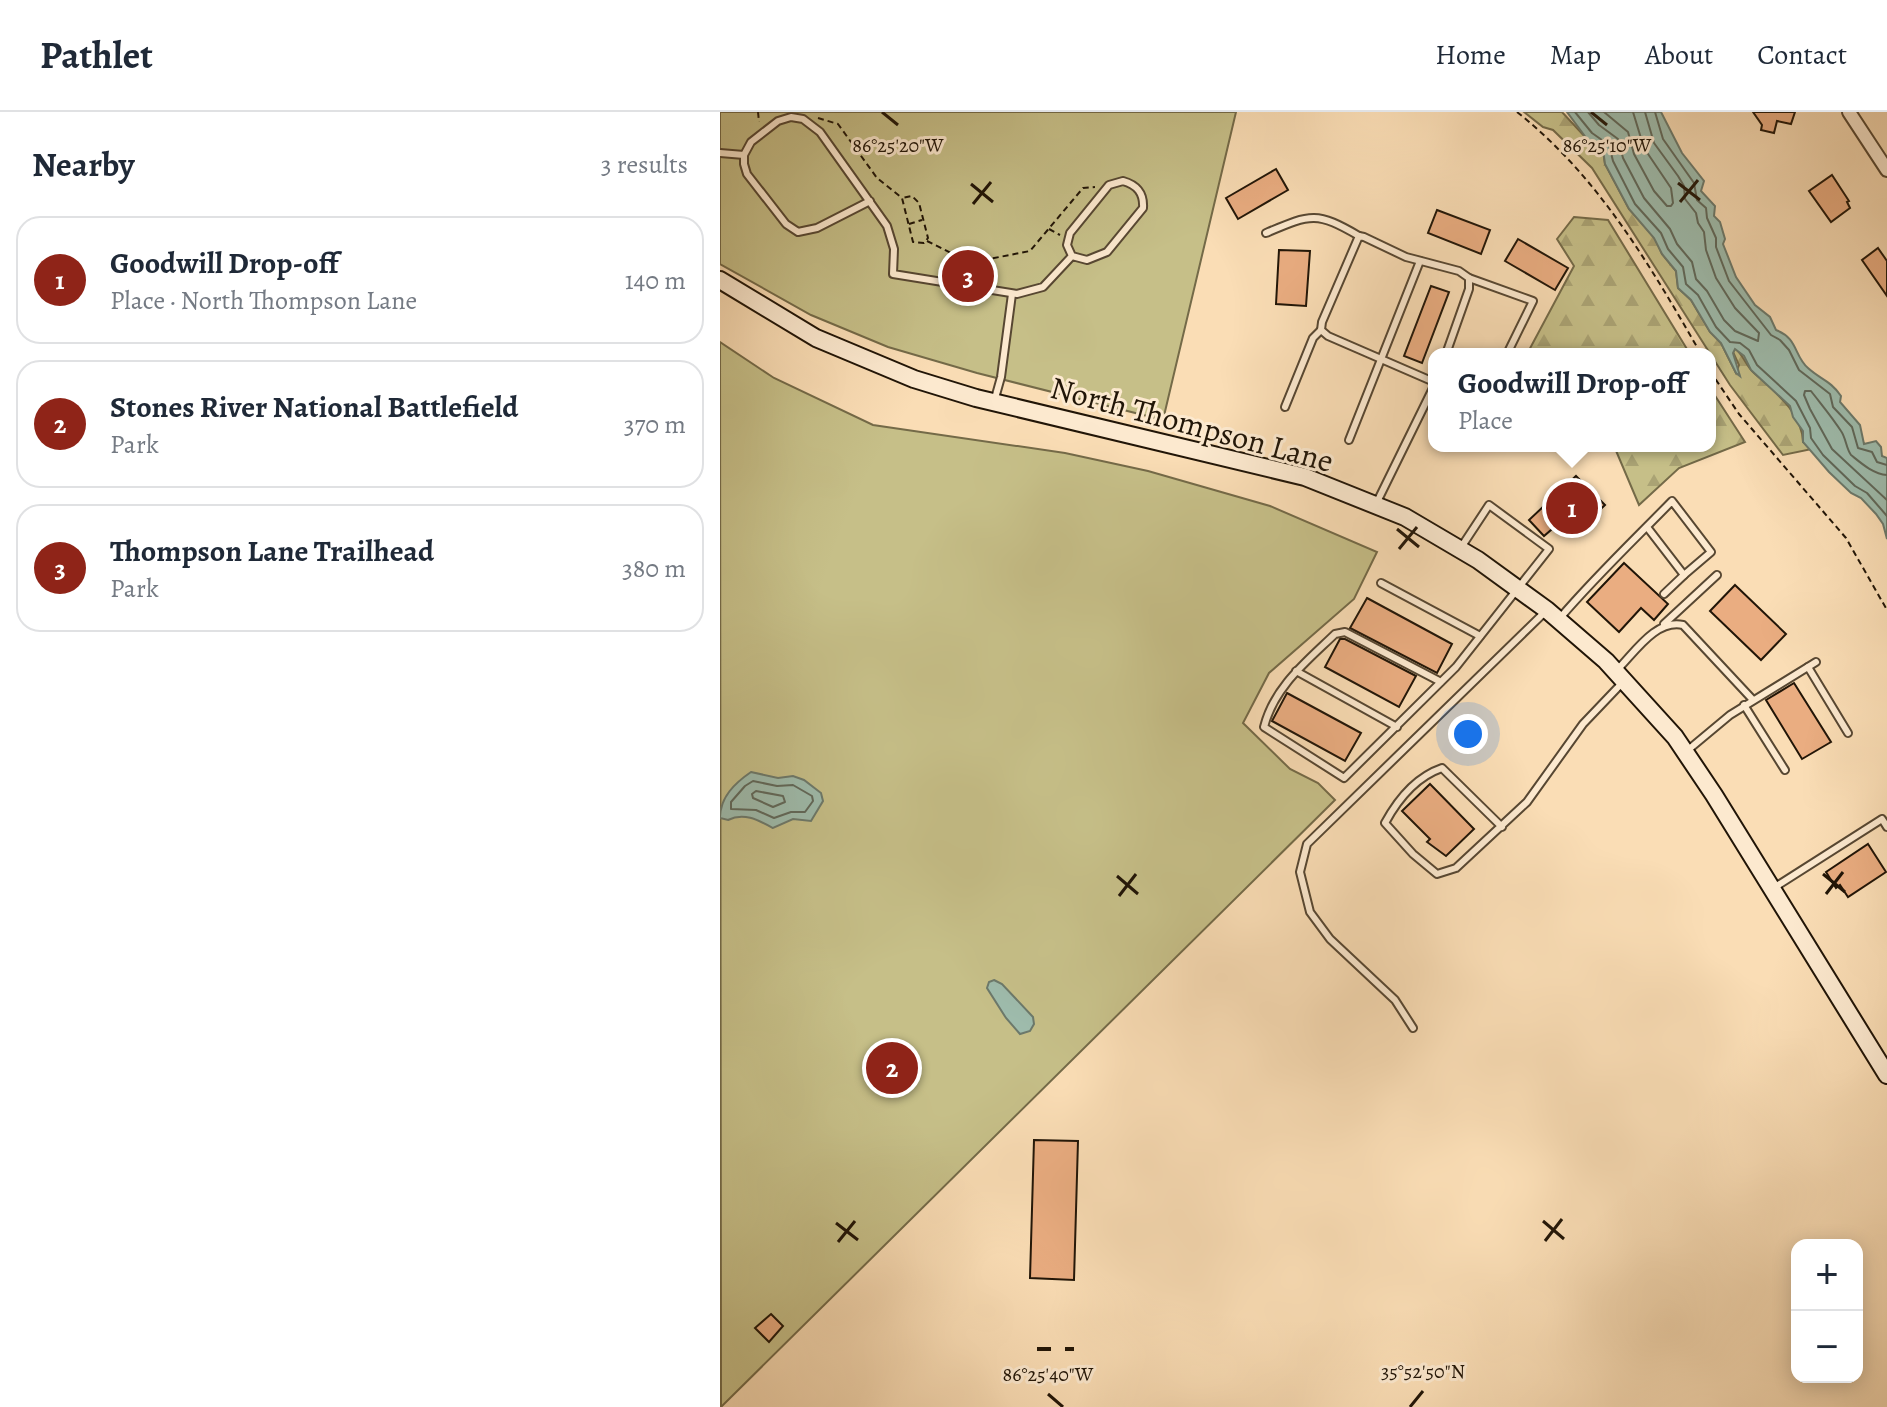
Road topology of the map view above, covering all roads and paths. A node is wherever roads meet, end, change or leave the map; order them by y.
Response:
1 (758, 112) edge
2 (1517, 112) edge
3 (1849, 112) edge
4 (818, 119) dead end
5 (765, 130) junction
6 (720, 153) edge
7 (744, 155) junction
8 (1887, 170) edge
9 (1099, 186) dead end
10 (902, 198) junction
11 (870, 201) junction
12 (923, 220) dead end
13 (908, 224) junction
14 (1049, 229) junction
15 (1266, 233) dead end
16 (1359, 236) junction
17 (1069, 239) junction
18 (927, 241) junction
19 (1072, 256) junction
20 (1420, 261) junction
21 (1469, 278) junction
22 (720, 280) edge
23 (1012, 294) junction
24 (1321, 330) junction
25 (1448, 348) edge
26 (1510, 348) edge
27 (1698, 348) edge
28 (1382, 359) junction
29 (1716, 379) edge
30 (1428, 381) edge
31 (1428, 397) edge
32 (994, 402) junction
33 (1285, 407) dead end
34 (1349, 440) dead end
35 (1376, 506) junction
36 (1647, 527) junction
37 (1460, 550) junction
38 (1684, 575) junction
39 (1717, 575) dead end
40 (1381, 583) dead end
41 (1517, 589) junction
42 (1664, 594) dead end
43 (1887, 610) edge
44 (1552, 615) junction
45 (1661, 626) junction
46 (1480, 636) junction
47 (1816, 662) dead end
48 (1808, 667) junction
49 (1296, 671) junction
50 (1620, 677) junction
51 (1441, 682) junction
52 (1753, 700) junction
53 (1744, 705) junction
54 (1397, 727) junction
55 (1848, 733) dead end
56 (1685, 753) junction
57 (1785, 770) dead end
58 (1502, 827) junction
59 (1887, 827) edge
60 (1772, 889) junction
61 (1413, 1028) dead end
62 (1887, 1075) edge

1 - 5 path
2 - 27 path
3 - 8 street
4 - 10 path
5 - 7 lane
5 - 11 lane
6 - 7 lane
7 - 11 lane
9 - 14 path
10 - 13 path
10 - 18 path
11 - 23 lane
12 - 13 path
13 - 18 path
14 - 17 path
14 - 18 path
15 - 16 lane
16 - 20 lane
16 - 24 lane
17 - 19 lane
17 - 19 lane
19 - 23 lane
20 - 21 lane
20 - 28 lane
21 - 25 lane
21 - 26 lane
22 - 32 main road, North Thompson Lane
23 - 32 lane
24 - 28 lane
24 - 33 lane
28 - 30 lane
28 - 34 lane
29 - 43 path
31 - 35 lane
32 - 35 main road, North Thompson Lane
35 - 37 main road, North Thompson Lane
36 - 38 lane
36 - 38 lane
36 - 44 lane
37 - 41 main road, North Thompson Lane
37 - 41 lane
38 - 42 lane
39 - 45 lane
40 - 46 lane
41 - 44 main road, North Thompson Lane
41 - 46 lane
44 - 50 main road, North Thompson Lane
44 - 61 lane
45 - 50 lane
45 - 52 lane
46 - 51 lane
47 - 48 lane
48 - 52 lane
48 - 55 lane
49 - 51 lane
49 - 54 lane
49 - 54 lane
50 - 56 main road, North Thompson Lane
50 - 58 lane
51 - 54 lane
52 - 53 lane
53 - 56 lane
53 - 57 lane
56 - 60 main road, North Thompson Lane
58 - 58 lane
59 - 60 lane
60 - 62 main road, North Thompson Lane

